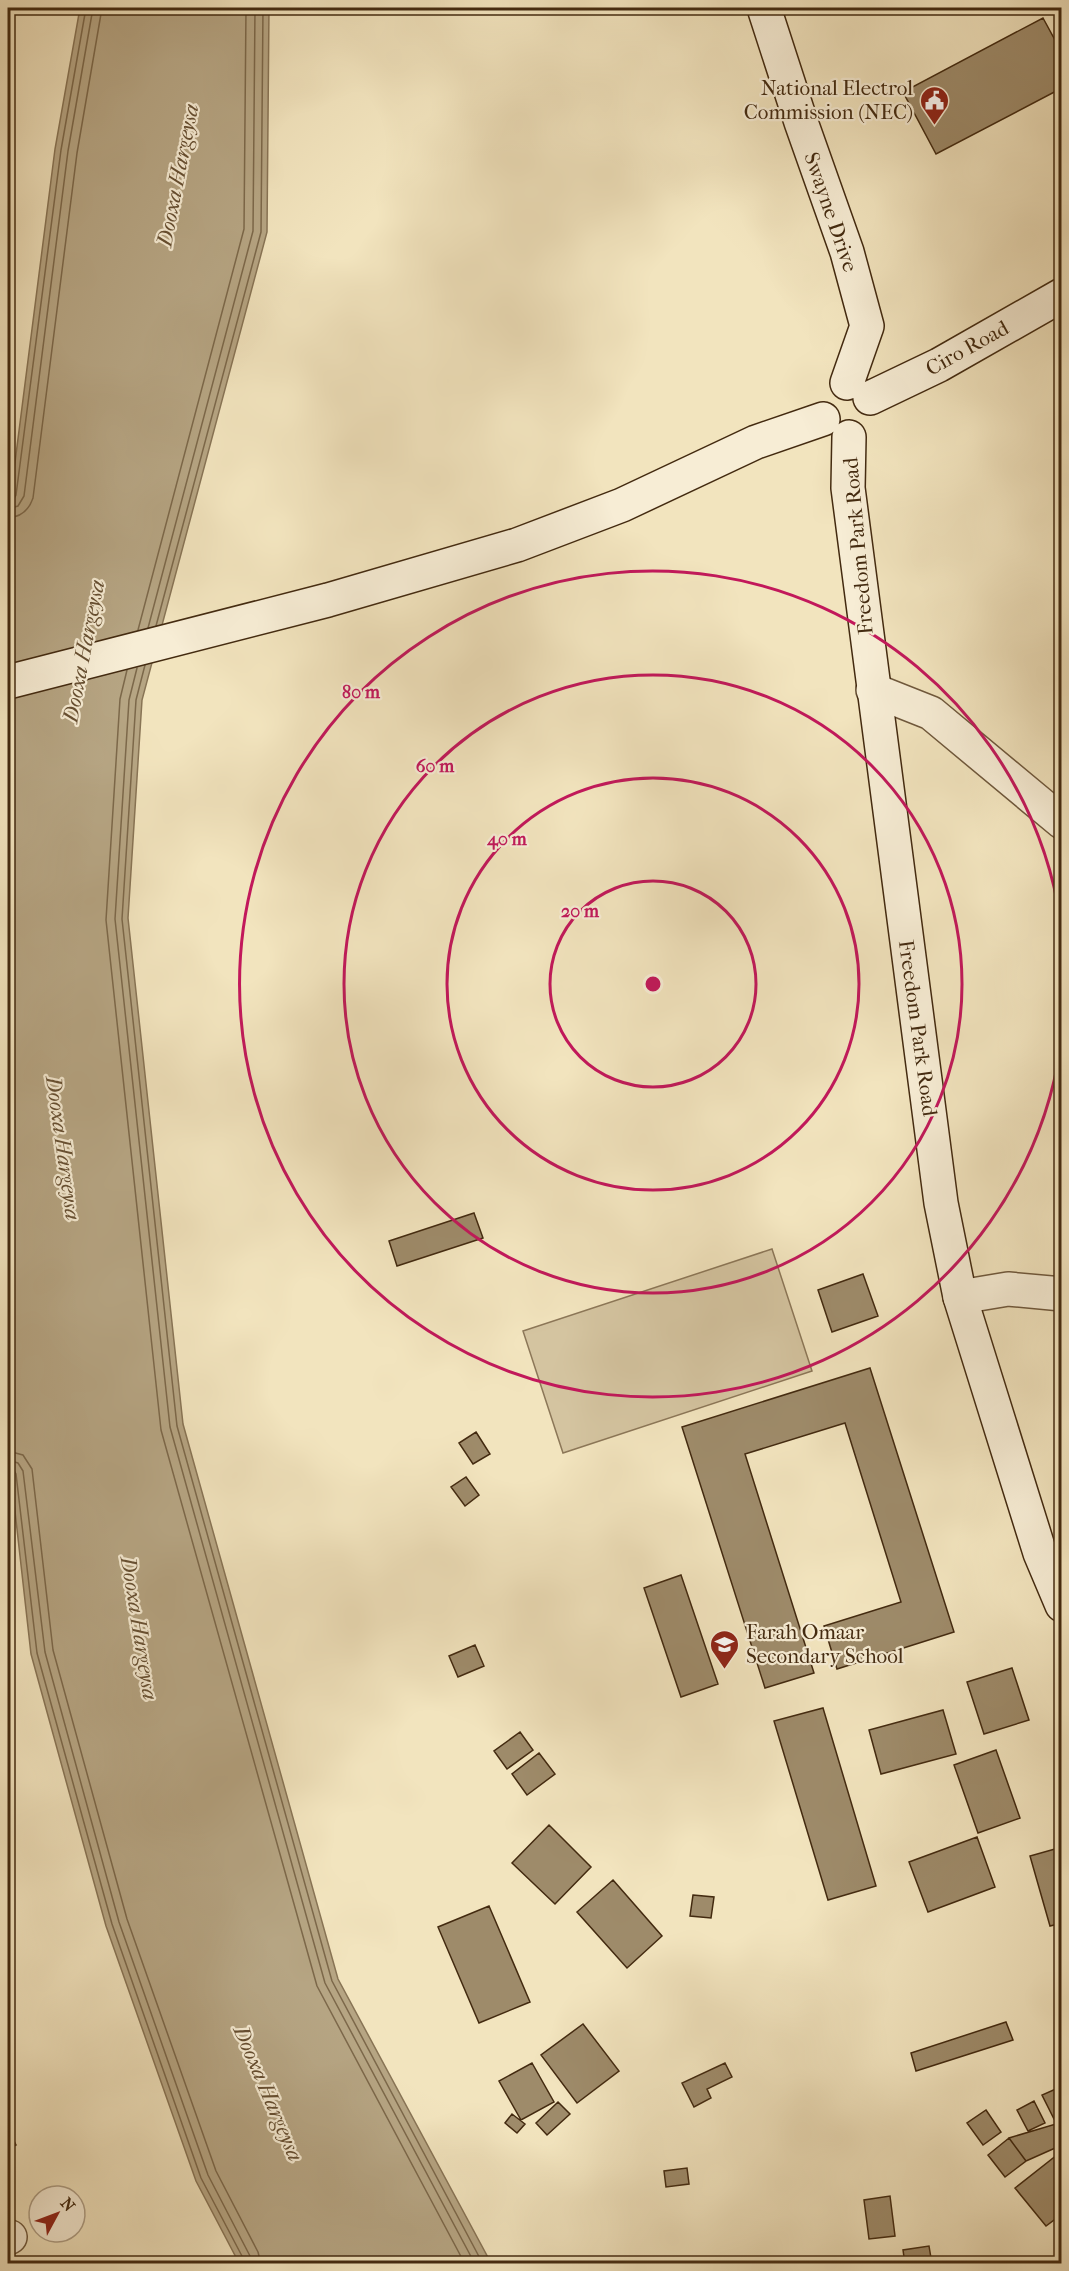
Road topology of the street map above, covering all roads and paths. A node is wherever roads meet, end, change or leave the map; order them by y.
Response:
1 (764, 8) edge
2 (1062, 295) edge
3 (858, 391) junction
4 (836, 428) junction
5 (8, 682) edge
6 (873, 690) junction
7 (1062, 822) edge
8 (1062, 1294) edge
9 (960, 1297) junction
10 (1062, 1605) edge

1 - 3 main road, Swayne Drive
2 - 3 main road, Ciro Road
3 - 4 main road
3 - 4 main road
4 - 5 main road
4 - 6 main road, Freedom Park Road
6 - 7 main road
6 - 9 main road, Freedom Park Road
8 - 9 main road
9 - 10 main road, Freedom Park Road

